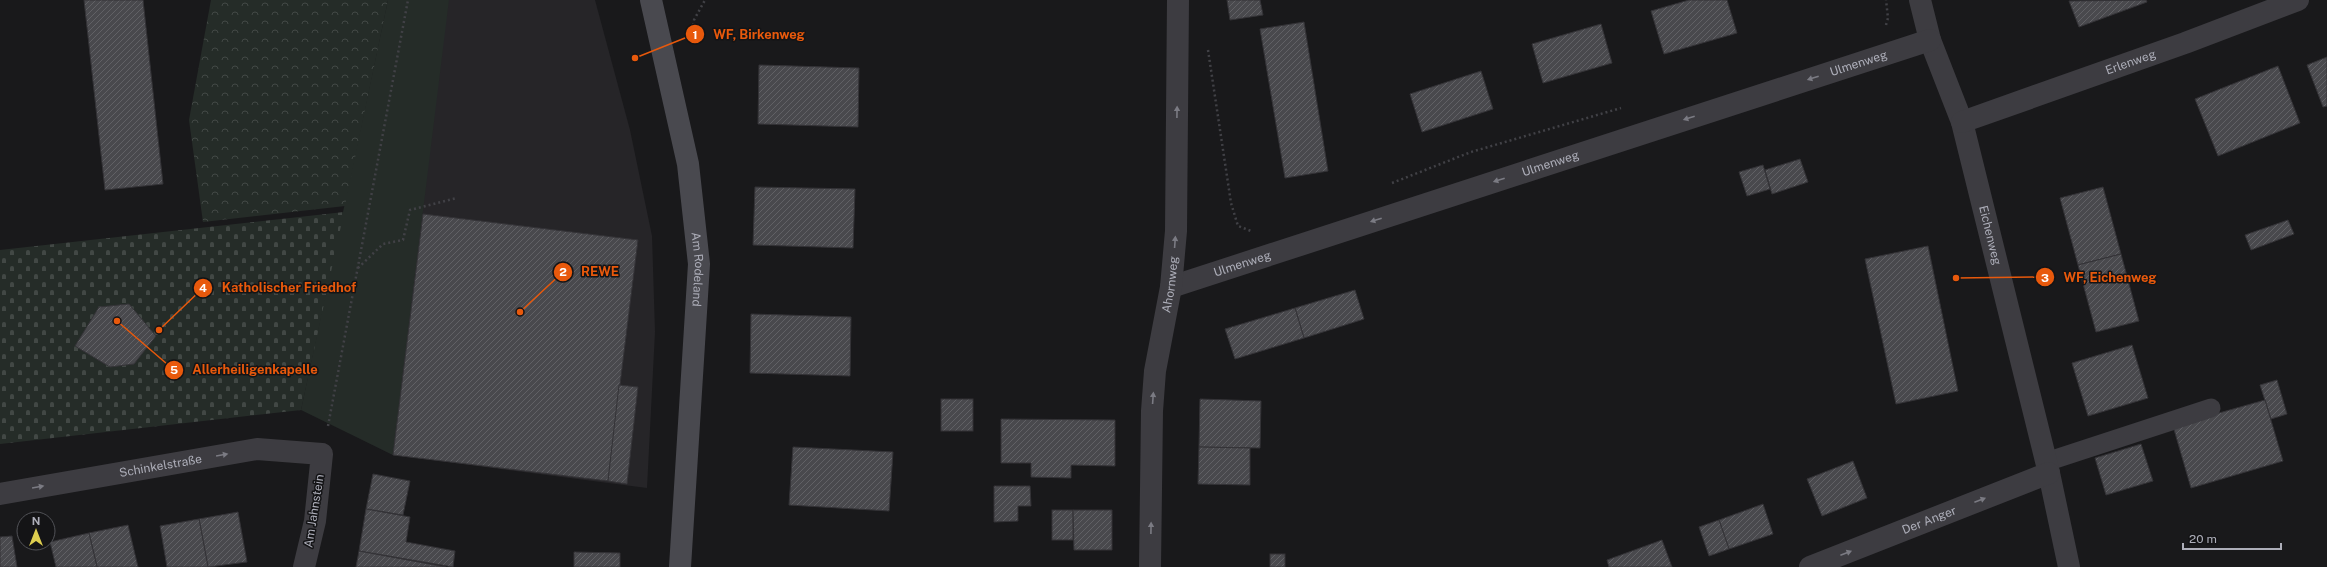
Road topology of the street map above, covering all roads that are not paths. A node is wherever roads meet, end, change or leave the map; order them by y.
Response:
1 (651, 0) edge
2 (1178, 0) edge
3 (1920, 0) edge
4 (2298, 0) edge
5 (1930, 40) junction
6 (1962, 122) junction
7 (1172, 287) junction
8 (2211, 408) dead end
9 (322, 454) joint
10 (2047, 467) junction
11 (0, 494) edge
12 (304, 567) edge
13 (680, 567) edge
14 (1150, 567) edge
15 (1810, 567) edge
16 (2069, 567) edge

1 - 13 street, Am Rodeland
7 -> 2 street, Ahornweg
3 - 5 street, Eichenweg
4 - 6 street, Erlenweg
5 - 6 street, Eichenweg
5 -> 7 street, Ulmenweg
6 - 10 street, Eichenweg
14 -> 7 street, Ahornweg
8 - 10 lane
11 -> 9 street, Schinkelstraße
9 - 12 street, Am Jahnstein
15 -> 10 street, Der Anger
10 - 16 street, Eichenweg

